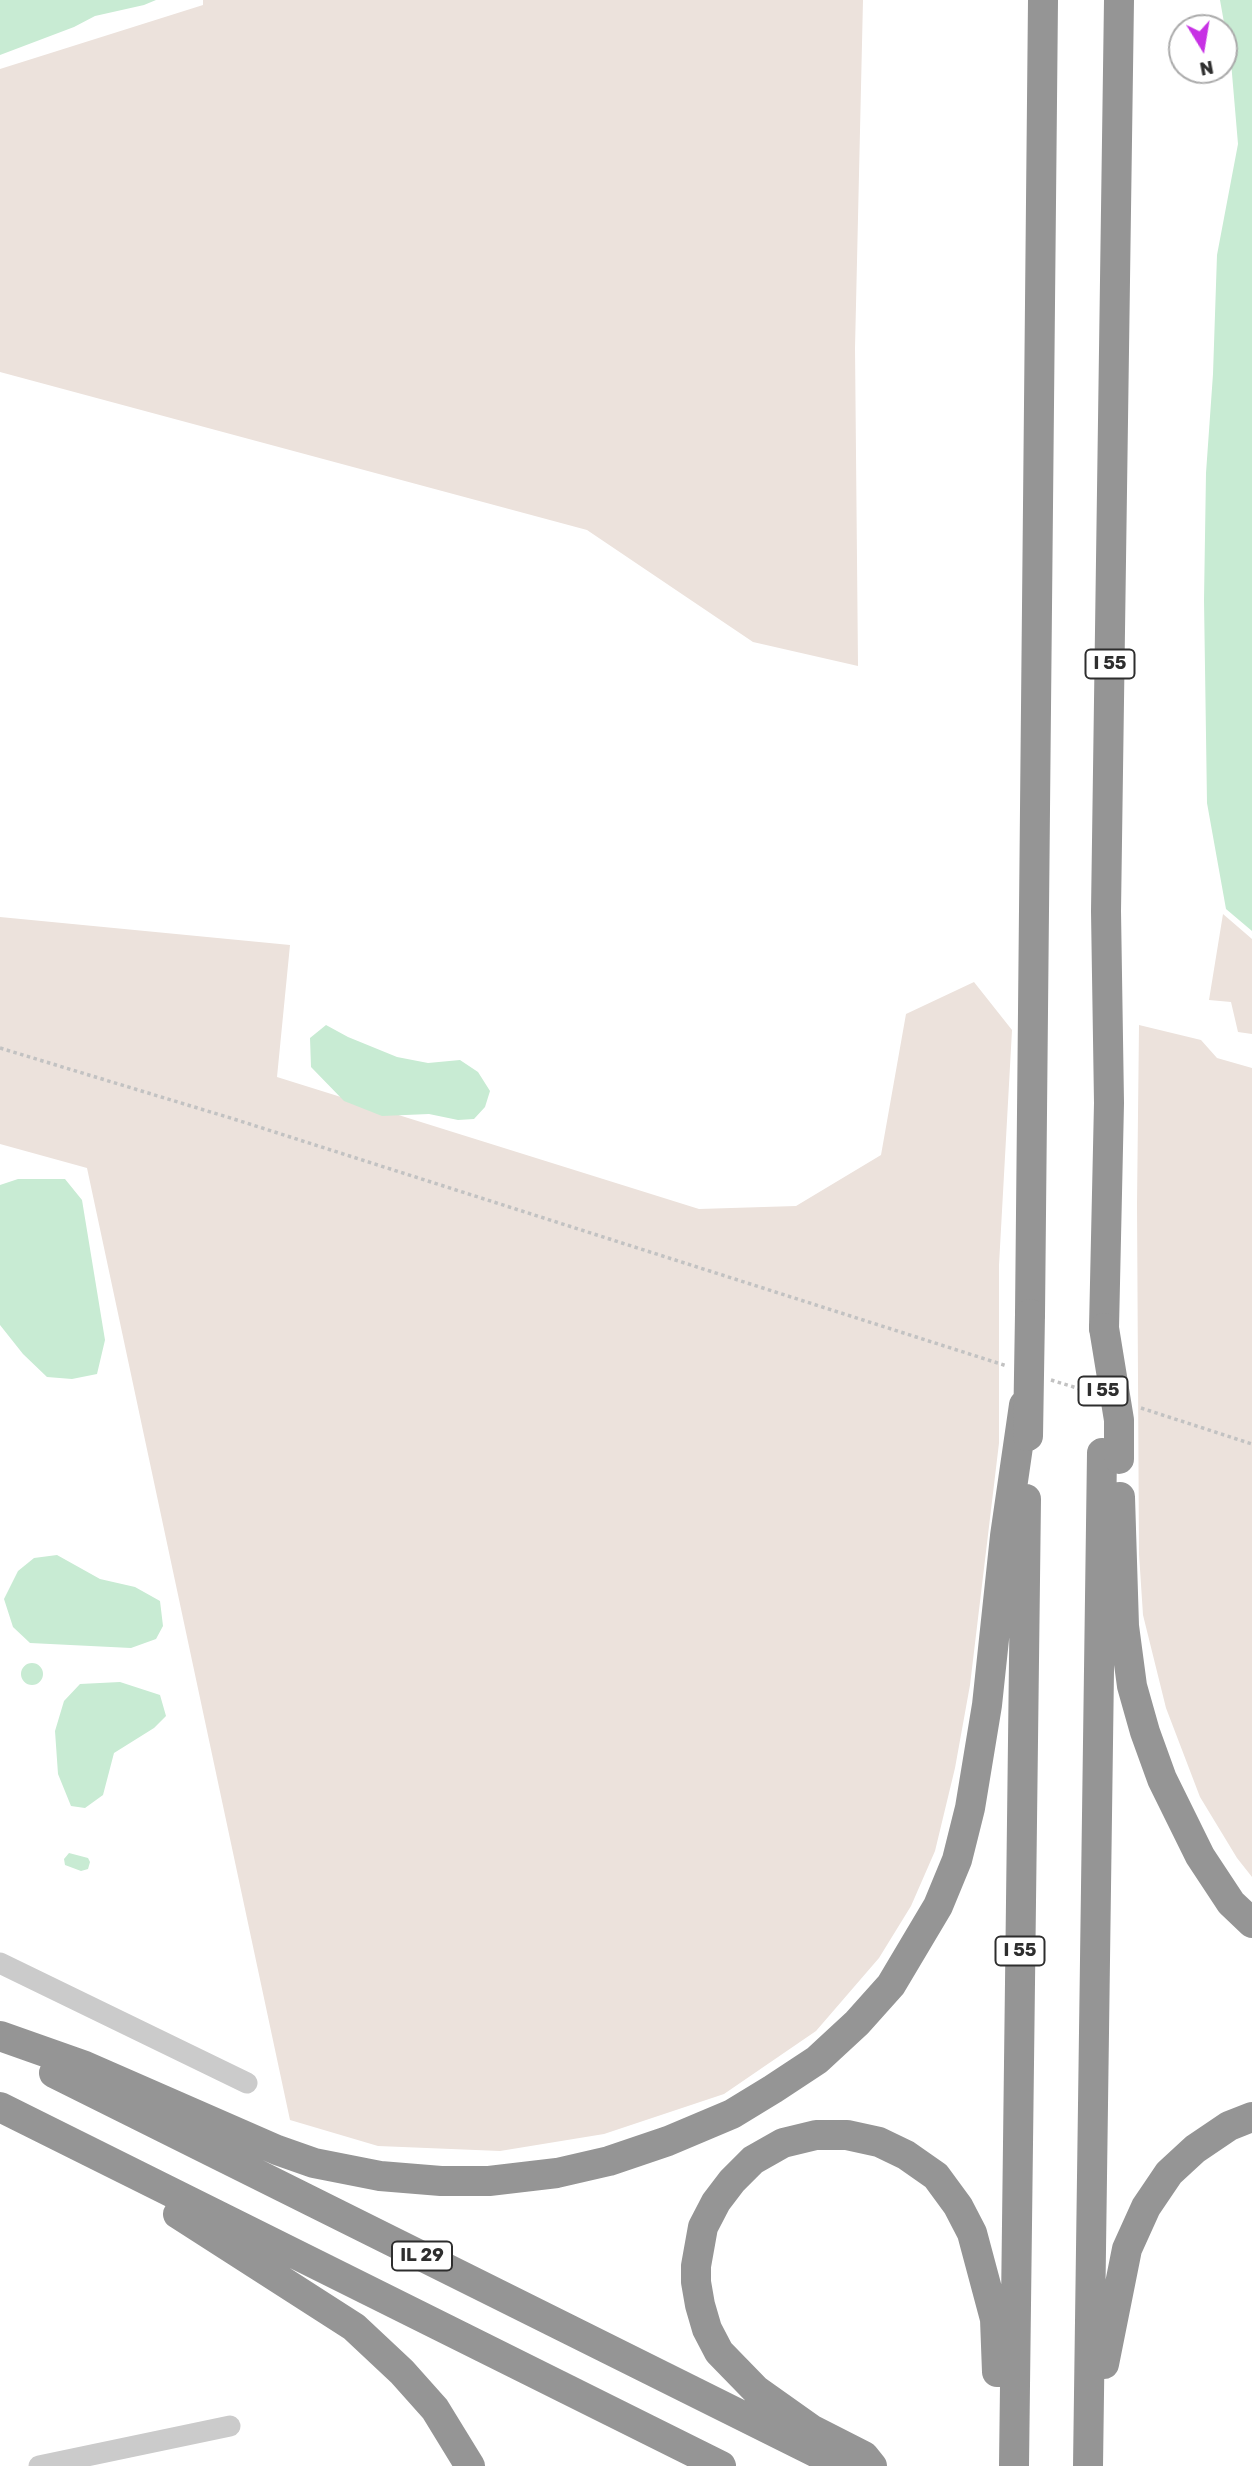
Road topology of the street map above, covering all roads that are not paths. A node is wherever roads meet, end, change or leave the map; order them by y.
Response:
1 (1043, 0) edge
2 (1119, 0) edge
3 (1024, 1435) junction
4 (1111, 1456) junction
5 (1252, 1923) edge
6 (0, 1963) edge
7 (0, 2036) edge
8 (0, 2046) edge
9 (247, 2083) dead end
10 (0, 2107) edge
11 (1252, 2117) edge
12 (73, 2143) junction
13 (230, 2426) dead end
14 (1088, 2457) edge
15 (38, 2466) edge
16 (470, 2466) edge
17 (720, 2466) edge
18 (843, 2466) edge
19 (872, 2466) edge
20 (1006, 2466) edge
21 (1014, 2466) edge

1 - 3 highway, I 55, bridge
2 - 4 highway, I 55, bridge
3 - 7 highway
3 - 21 highway, I 55
4 - 5 highway
4 - 14 highway
6 - 9 street
8 - 18 highway, IL 29
10 - 12 highway, IL 29
11 - 14 highway
12 - 16 highway
12 - 17 highway, IL 29
13 - 15 street
19 - 20 highway

